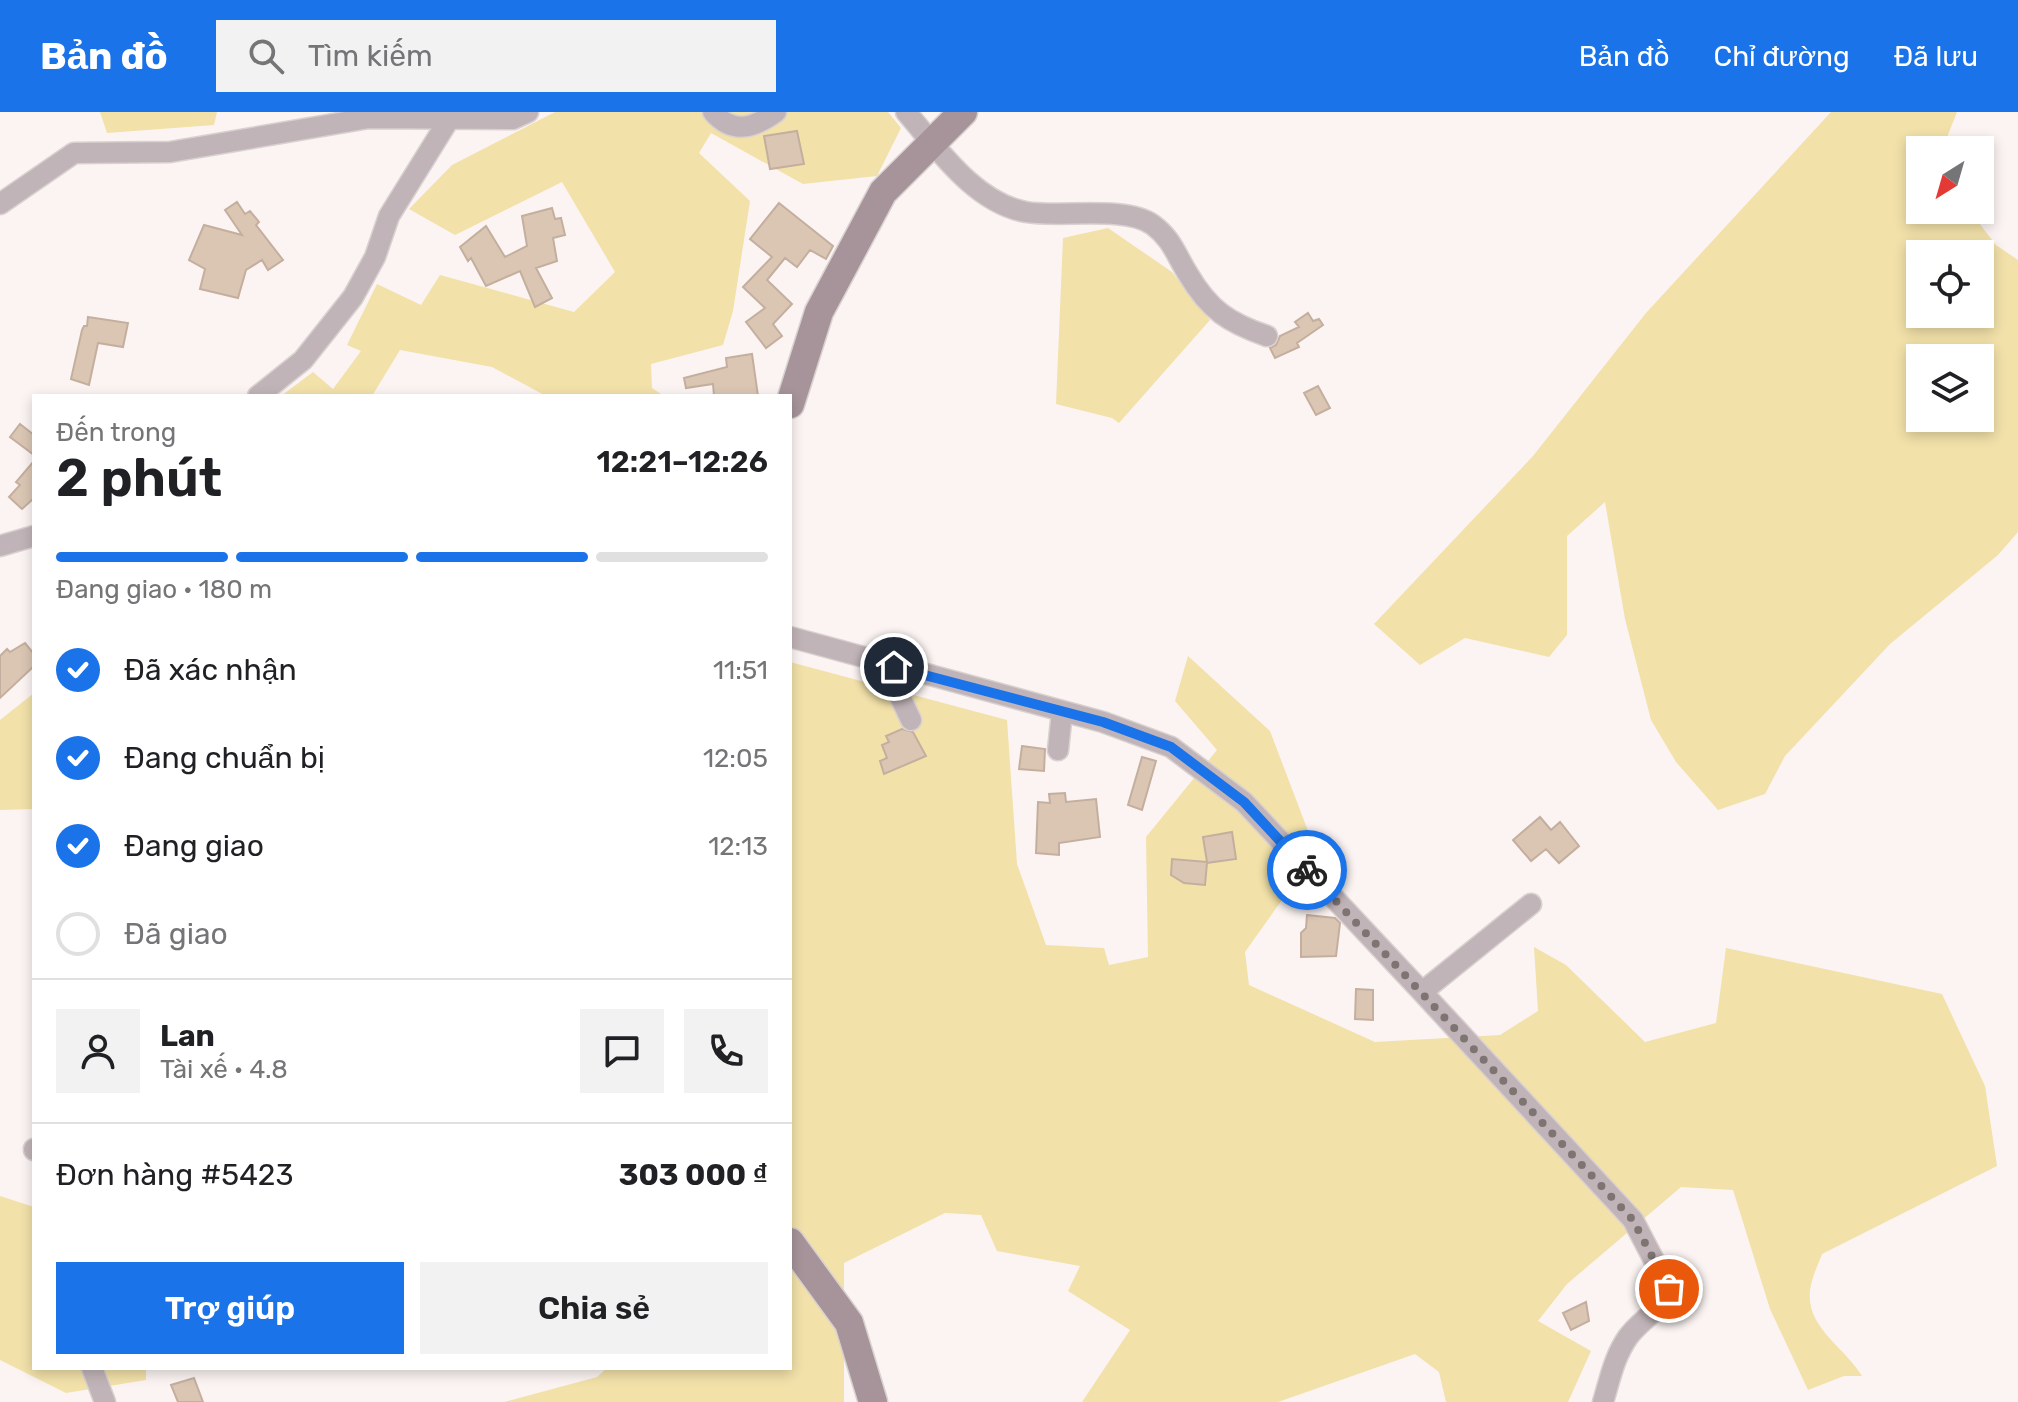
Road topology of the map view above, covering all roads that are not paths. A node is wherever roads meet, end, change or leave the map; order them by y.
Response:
1 (528, 112) edge
2 (713, 112) edge
3 (776, 112) edge
4 (906, 112) edge
5 (963, 112) edge
6 (448, 121) junction
7 (933, 143) junction
8 (0, 204) edge
9 (1267, 336) dead end
10 (260, 394) edge
11 (792, 398) edge
12 (32, 537) edge
13 (0, 546) edge
14 (792, 638) edge
15 (894, 667) junction
16 (1062, 712) junction
17 (911, 720) dead end
18 (1058, 750) dead end
19 (1531, 904) dead end
20 (1422, 992) junction
21 (792, 1245) edge
22 (93, 1370) edge
23 (105, 1402) edge
24 (873, 1402) edge
25 (1603, 1402) edge

1 - 6 street
2 - 3 street
4 - 7 street
5 - 7 street
6 - 8 street
6 - 10 street
7 - 9 street
7 - 11 street
12 - 13 street
14 - 15 street
15 - 16 street
15 - 17 street
16 - 18 street
16 - 20 street
19 - 20 street
20 - 25 street
21 - 24 street
22 - 23 street

